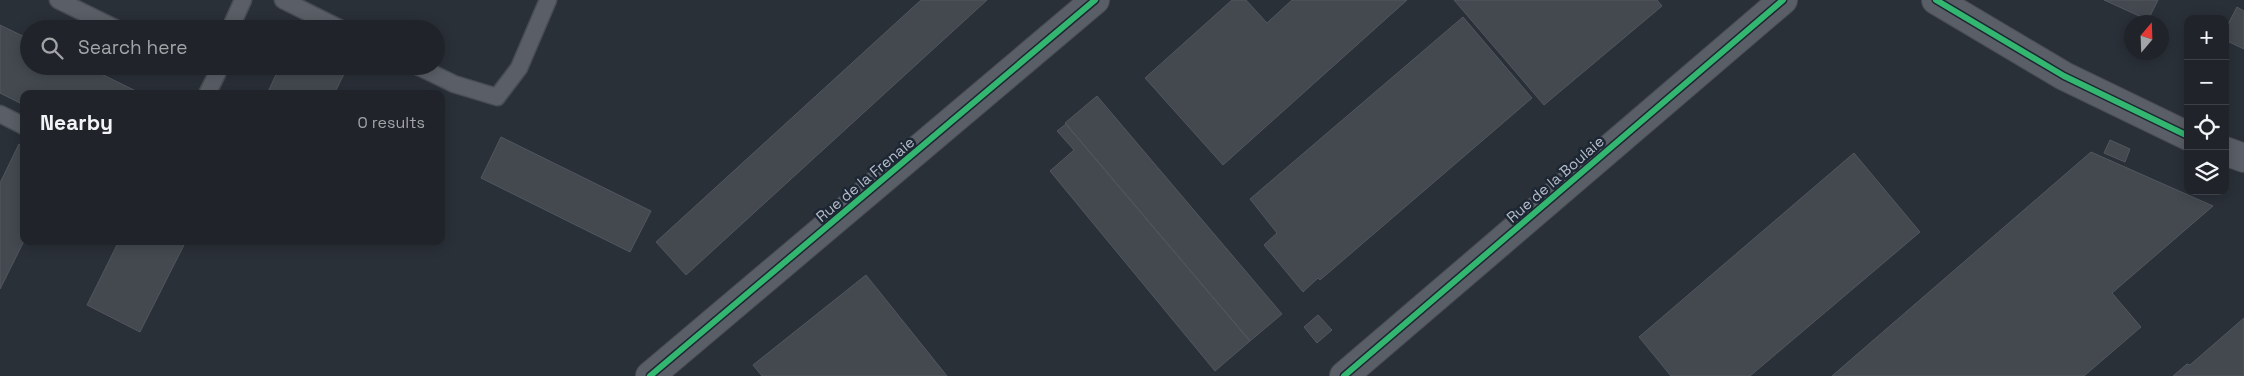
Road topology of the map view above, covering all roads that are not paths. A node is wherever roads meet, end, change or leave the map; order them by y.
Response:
1 (58, 0) edge
2 (242, 0) edge
3 (283, 0) edge
4 (548, 0) edge
5 (1095, 0) edge
6 (1782, 0) edge
7 (1936, 0) edge
8 (99, 20) edge
9 (234, 20) edge
10 (323, 20) edge
11 (216, 75) edge
12 (436, 75) edge
13 (209, 90) edge
14 (2, 119) edge
15 (20, 125) edge
16 (2184, 134) edge
17 (2229, 152) edge
18 (2244, 158) edge
19 (656, 374) edge
20 (1344, 376) edge

1 - 8 lane
2 - 9 lane
3 - 10 lane
4 - 12 lane
5 - 19 street, Rue de la Frenaie
6 - 20 street, Rue de la Boulaie
7 - 16 street
11 - 13 lane
14 - 15 lane
17 - 18 street

